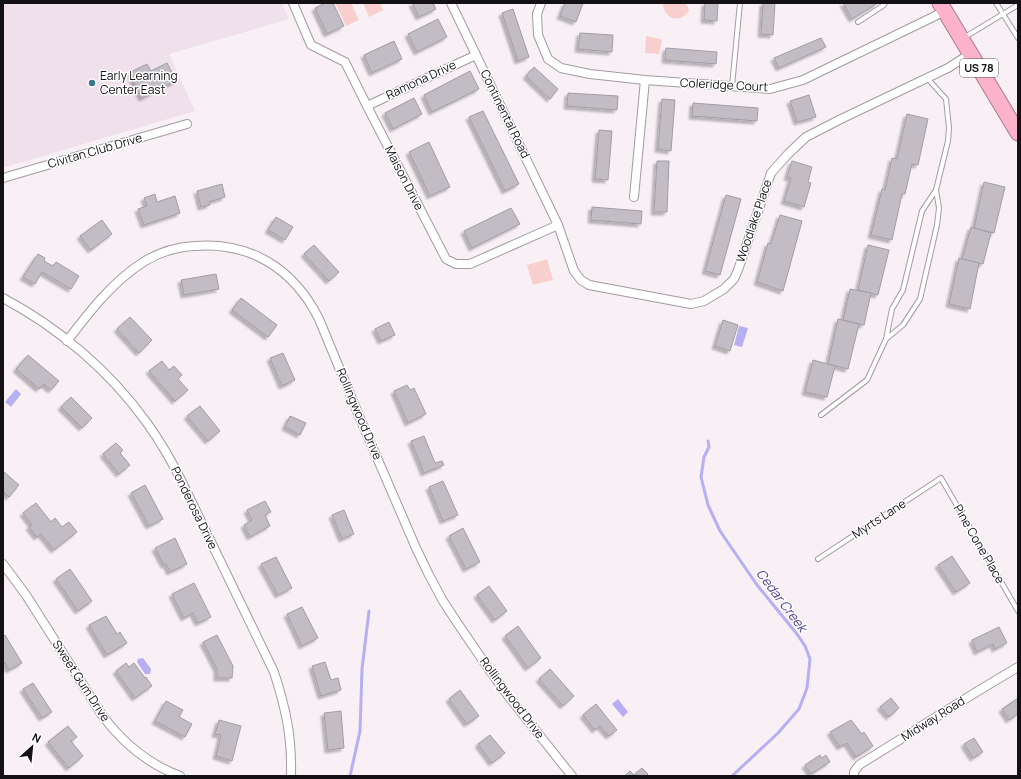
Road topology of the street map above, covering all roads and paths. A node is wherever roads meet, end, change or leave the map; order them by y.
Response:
1 (293, 3) edge
2 (451, 3) edge
3 (541, 3) edge
4 (740, 3) edge
5 (885, 3) edge
6 (996, 3) edge
7 (1018, 5) edge
8 (942, 7) edge
9 (1002, 14) junction
10 (858, 22) dead end
11 (1018, 38) edge
12 (962, 40) junction
13 (970, 54) junction
14 (476, 55) junction
15 (927, 78) junction
16 (644, 80) junction
17 (732, 86) junction
18 (367, 106) junction
19 (186, 124) dead end
20 (1018, 132) edge
21 (3, 178) edge
22 (936, 190) junction
23 (634, 197) dead end
24 (558, 225) junction
25 (3, 298) edge
26 (886, 339) junction
27 (67, 341) junction
28 (821, 415) dead end
29 (941, 478) joint
30 (818, 559) dead end
31 (3, 564) edge
32 (1018, 611) edge
33 (1018, 667) edge
34 (180, 776) edge
35 (291, 776) edge
36 (572, 776) edge
37 (854, 776) edge

1 - 18 street, Maison Drive
2 - 14 street, Continental Road
3 - 16 street, Coleridge Court
4 - 17 lane
5 - 10 lane
6 - 9 lane
7 - 9 lane
8 - 12 highway, US 78
8 - 17 street, Coleridge Court
9 - 11 lane
9 - 12 lane
12 - 13 highway, US 78
13 - 15 street, Woodlake Place
13 - 20 highway, US 78
14 - 18 street, Ramona Drive
14 - 24 street, Continental Road
15 - 22 lane
15 - 24 street, Woodlake Place
16 - 17 street, Coleridge Court
16 - 23 street
18 - 24 street, Maison Drive
19 - 21 street, Civitan Club Drive
22 - 26 lane
22 - 26 lane
25 - 27 street, Ponderosa Drive
26 - 28 lane
27 - 35 street, Ponderosa Drive
27 - 36 street, Rollingwood Drive
29 - 30 lane, Myrts Lane
29 - 32 lane, Pine Cone Place
31 - 34 street, Sweet Gum Drive
33 - 37 street, Midway Road

